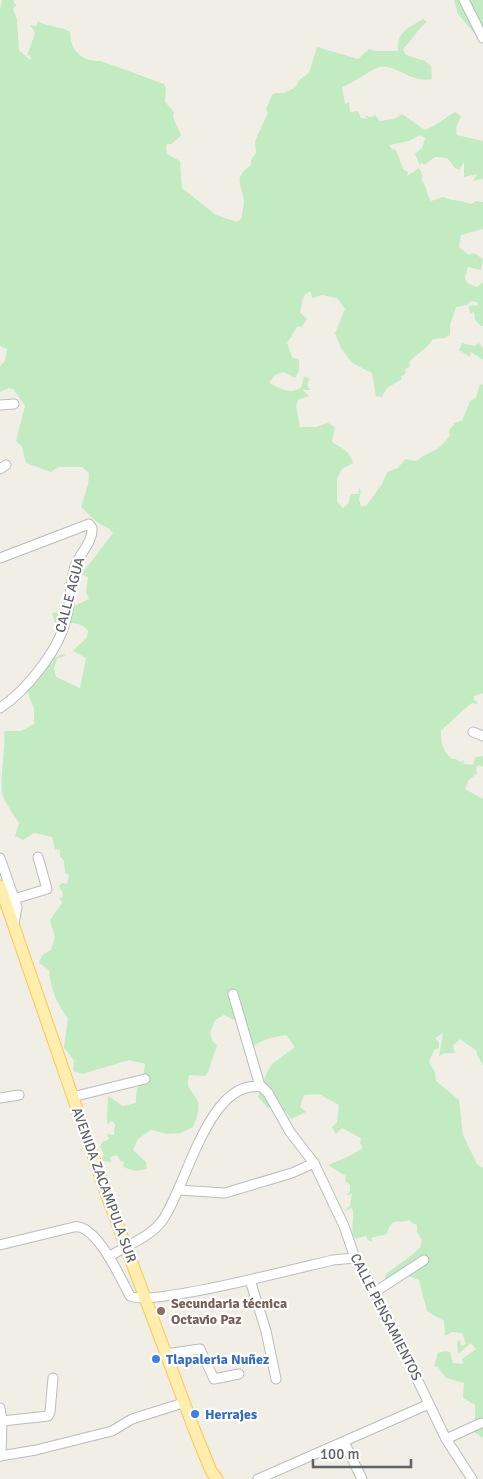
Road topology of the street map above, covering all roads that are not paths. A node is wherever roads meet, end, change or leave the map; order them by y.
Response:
1 (464, 0) edge
2 (483, 38) edge
3 (14, 404) dead end
4 (0, 405) edge
5 (0, 558) edge
6 (0, 708) edge
7 (473, 732) dead end
8 (483, 736) edge
9 (38, 857) dead end
10 (1, 862) edge
11 (0, 886) edge
12 (14, 898) junction
13 (14, 924) junction
14 (233, 994) dead end
15 (145, 1079) dead end
16 (260, 1086) junction
17 (19, 1095) dead end
18 (72, 1097) junction
19 (0, 1098) edge
20 (314, 1164) junction
21 (179, 1190) junction
22 (0, 1245) edge
23 (125, 1245) junction
24 (109, 1257) junction
25 (355, 1258) junction
26 (424, 1260) dead end
27 (250, 1280) junction
28 (376, 1292) junction
29 (145, 1298) junction
30 (166, 1354) junction
31 (239, 1374) dead end
32 (53, 1378) dead end
33 (276, 1379) dead end
34 (183, 1403) junction
35 (430, 1404) junction
36 (0, 1408) edge
37 (2, 1421) junction
38 (481, 1423) dead end
39 (446, 1439) junction
40 (344, 1442) junction
41 (0, 1456) edge
42 (217, 1479) edge
43 (258, 1479) edge
44 (362, 1479) edge
45 (472, 1479) edge

1 - 2 street
3 - 4 street
5 - 6 street, CALLE AGUA
7 - 8 street
9 - 12 street
10 - 12 street
11 - 13 main road, AVENIDA ZACAMPULA SUR
12 - 13 street
13 - 18 main road, AVENIDA ZACAMPULA SUR
14 - 16 street
15 - 18 street
16 - 20 street, CALLE PENSAMIENTOS
16 - 21 street
17 - 19 street
18 - 23 main road, AVENIDA ZACAMPULA SUR
20 - 21 street
20 - 25 street, CALLE PENSAMIENTOS
21 - 23 street
22 - 24 street
23 - 24 street
23 - 29 main road, AVENIDA ZACAMPULA SUR
24 - 29 street
25 - 27 street
25 - 28 street, CALLE PENSAMIENTOS
26 - 28 street
27 - 29 street
27 - 33 street
28 - 35 street, CALLE PENSAMIENTOS
29 - 30 main road, AVENIDA ZACAMPULA SUR
30 - 31 street
30 - 34 main road, AVENIDA ZACAMPULA SUR
32 - 37 street
34 - 41 street
34 - 42 main road, AVENIDA ZACAMPULA SUR
35 - 39 street, CALLE PENSAMIENTOS
35 - 40 street
36 - 37 street
37 - 41 street
38 - 39 street
39 - 45 street, CALLE PENSAMIENTOS
40 - 43 street
40 - 44 street

